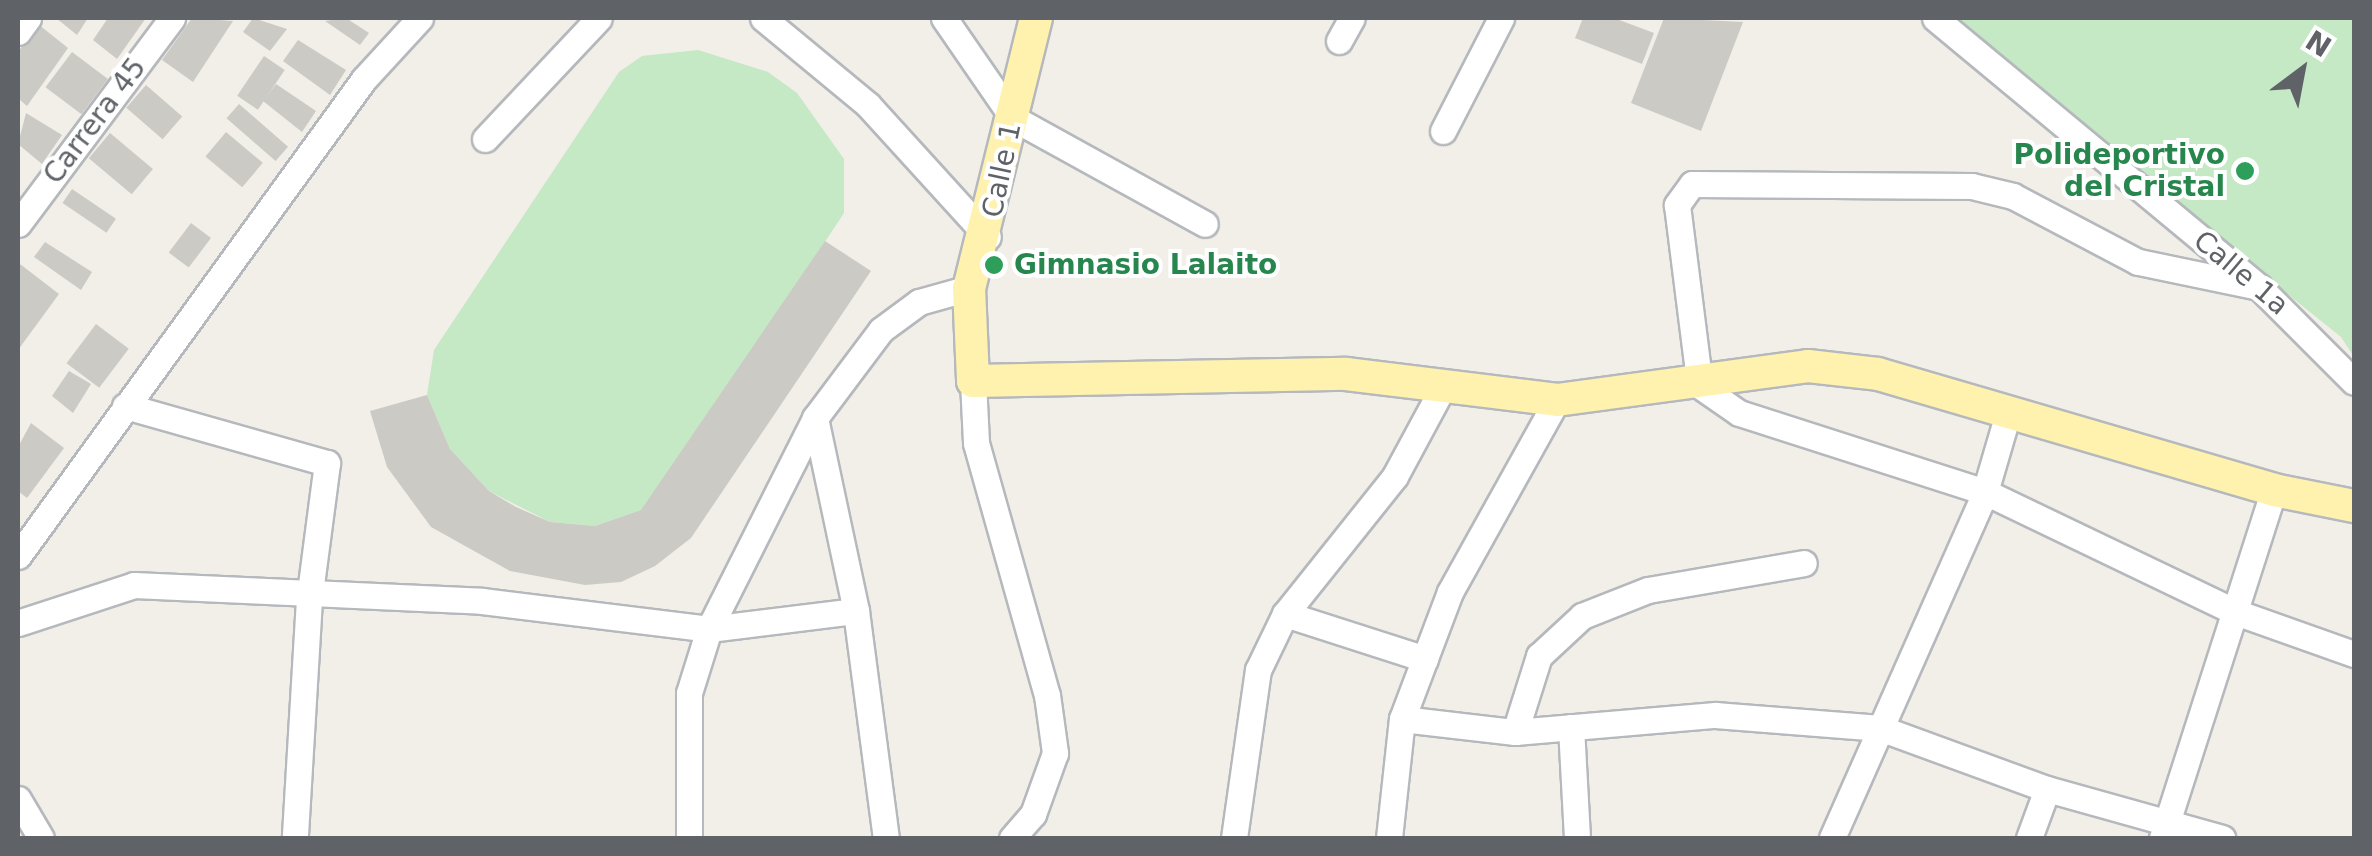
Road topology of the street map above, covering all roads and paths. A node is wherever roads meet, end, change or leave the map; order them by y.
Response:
1 (28, 18) edge
2 (172, 18) edge
3 (420, 18) edge
4 (599, 18) edge
5 (763, 18) edge
6 (944, 18) edge
7 (1036, 18) edge
8 (1352, 18) edge
9 (1502, 18) edge
10 (1936, 18) edge
11 (18, 32) edge
12 (1339, 41) dead end
13 (1014, 118) junction
14 (1443, 131) dead end
15 (486, 139) dead end
16 (18, 224) edge
17 (1205, 224) dead end
18 (988, 237) junction
19 (2258, 287) junction
20 (969, 288) junction
21 (973, 381) junction
22 (2354, 382) edge
23 (1444, 386) junction
24 (1700, 386) junction
25 (1557, 400) junction
26 (125, 406) junction
27 (2009, 410) junction
28 (815, 418) junction
29 (2274, 490) junction
30 (1985, 492) junction
31 (2354, 506) edge
32 (18, 556) edge
33 (1804, 563) dead end
34 (309, 599) junction
35 (856, 611) junction
36 (2238, 613) junction
37 (1284, 614) junction
38 (18, 624) edge
39 (709, 630) junction
40 (2354, 654) edge
41 (1425, 659) junction
42 (1402, 720) junction
43 (1571, 727) junction
44 (1880, 728) junction
45 (1515, 732) junction
46 (2048, 789) junction
47 (18, 799) edge
48 (2164, 830) edge
49 (41, 838) edge
50 (295, 838) edge
51 (689, 838) edge
52 (886, 838) edge
53 (1012, 838) edge
54 (1234, 838) edge
55 (1389, 838) edge
56 (1577, 838) edge
57 (1832, 838) edge
58 (2028, 838) edge
59 (2222, 838) edge

1 - 11 street
2 - 16 street, Carrera 45
3 - 26 street
4 - 15 street
5 - 18 street
6 - 13 street
7 - 13 main road, Calle 1
8 - 12 street
9 - 14 street
10 - 19 street, Calle 1a
13 - 17 street
13 - 18 main road, Calle 1
18 - 20 main road, Calle 1
19 - 22 street, Calle 1a
19 - 24 street
20 - 21 main road, Calle 1
20 - 28 street
21 - 23 main road
21 - 53 street
23 - 25 main road
23 - 37 street
24 - 25 main road
24 - 27 main road
24 - 30 street
25 - 41 street
26 - 32 street
26 - 34 street
27 - 29 main road
27 - 30 street
28 - 35 street
28 - 39 street
29 - 31 main road
29 - 36 street
30 - 36 street
30 - 44 street
33 - 45 street
34 - 38 street
34 - 39 street
34 - 50 street
35 - 39 street
35 - 52 street
36 - 40 street
36 - 48 street
37 - 41 street
37 - 54 street
39 - 51 street
41 - 42 street
42 - 45 street
42 - 55 street
43 - 44 street
43 - 45 street
43 - 56 street
44 - 46 street
44 - 57 street
46 - 48 street
46 - 58 street
47 - 49 street
48 - 59 street

